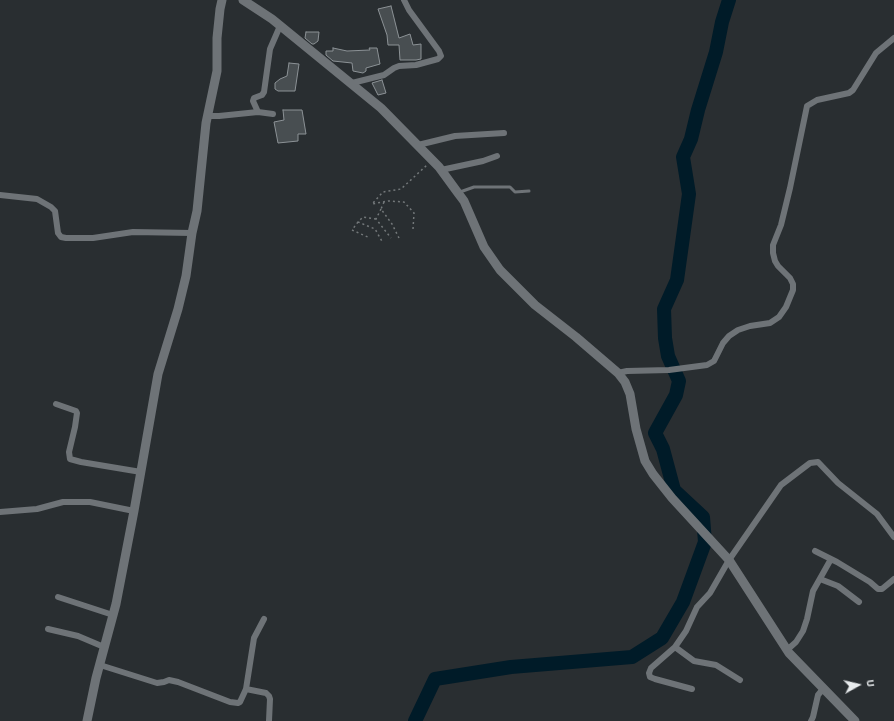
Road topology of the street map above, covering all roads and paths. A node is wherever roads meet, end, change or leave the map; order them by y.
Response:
1 (222, 0) edge
2 (243, 0) edge
3 (404, 0) edge
4 (280, 26) junction
5 (894, 38) edge
6 (352, 83) junction
7 (258, 112) junction
8 (273, 114) dead end
9 (208, 116) junction
10 (504, 133) dead end
11 (418, 145) junction
12 (497, 156) dead end
13 (432, 160) junction
14 (441, 170) junction
15 (529, 191) dead end
16 (458, 193) junction
17 (0, 195) edge
18 (384, 202) junction
19 (382, 209) junction
20 (376, 219) junction
21 (358, 222) junction
22 (413, 229) dead end
23 (192, 233) junction
24 (370, 238) dead end
25 (391, 238) dead end
26 (399, 238) dead end
27 (383, 243) dead end
28 (618, 373) junction
29 (56, 404) dead end
30 (141, 472) junction
31 (134, 511) junction
32 (0, 512) edge
33 (894, 537) edge
34 (815, 551) dead end
35 (831, 559) junction
36 (729, 560) junction
37 (820, 579) junction
38 (894, 579) edge
39 (58, 597) dead end
40 (859, 602) dead end
41 (113, 615) junction
42 (264, 619) dead end
43 (48, 629) dead end
44 (104, 647) junction
45 (675, 647) junction
46 (787, 650) junction
47 (100, 665) junction
48 (740, 680) dead end
49 (246, 689) junction
50 (692, 689) dead end
51 (823, 689) junction
52 (87, 721) edge
53 (269, 721) edge
54 (811, 721) edge
55 (855, 721) edge

1 - 9 street
2 - 4 street
3 - 6 street
4 - 6 street
4 - 7 street
5 - 28 street
6 - 11 street
7 - 8 street
7 - 9 street
9 - 23 street
10 - 11 street
11 - 13 street
12 - 14 street
13 - 14 street
13 - 18 path
14 - 16 street
15 - 16 lane
16 - 28 street
17 - 23 street
18 - 19 path
18 - 22 path
19 - 20 path
19 - 26 path
20 - 21 path
20 - 25 path
21 - 24 path
21 - 27 path
23 - 30 street
28 - 36 street
29 - 30 street
30 - 31 street
31 - 32 street
31 - 41 street
33 - 36 street
34 - 35 street
35 - 37 street
35 - 38 street
36 - 45 street
36 - 46 street
37 - 40 street
37 - 46 street
39 - 41 street
41 - 44 street
42 - 49 street
43 - 44 street
44 - 47 street
45 - 48 street
45 - 50 street
46 - 51 street
47 - 49 street
47 - 52 street
49 - 53 street
51 - 54 street
51 - 55 street

